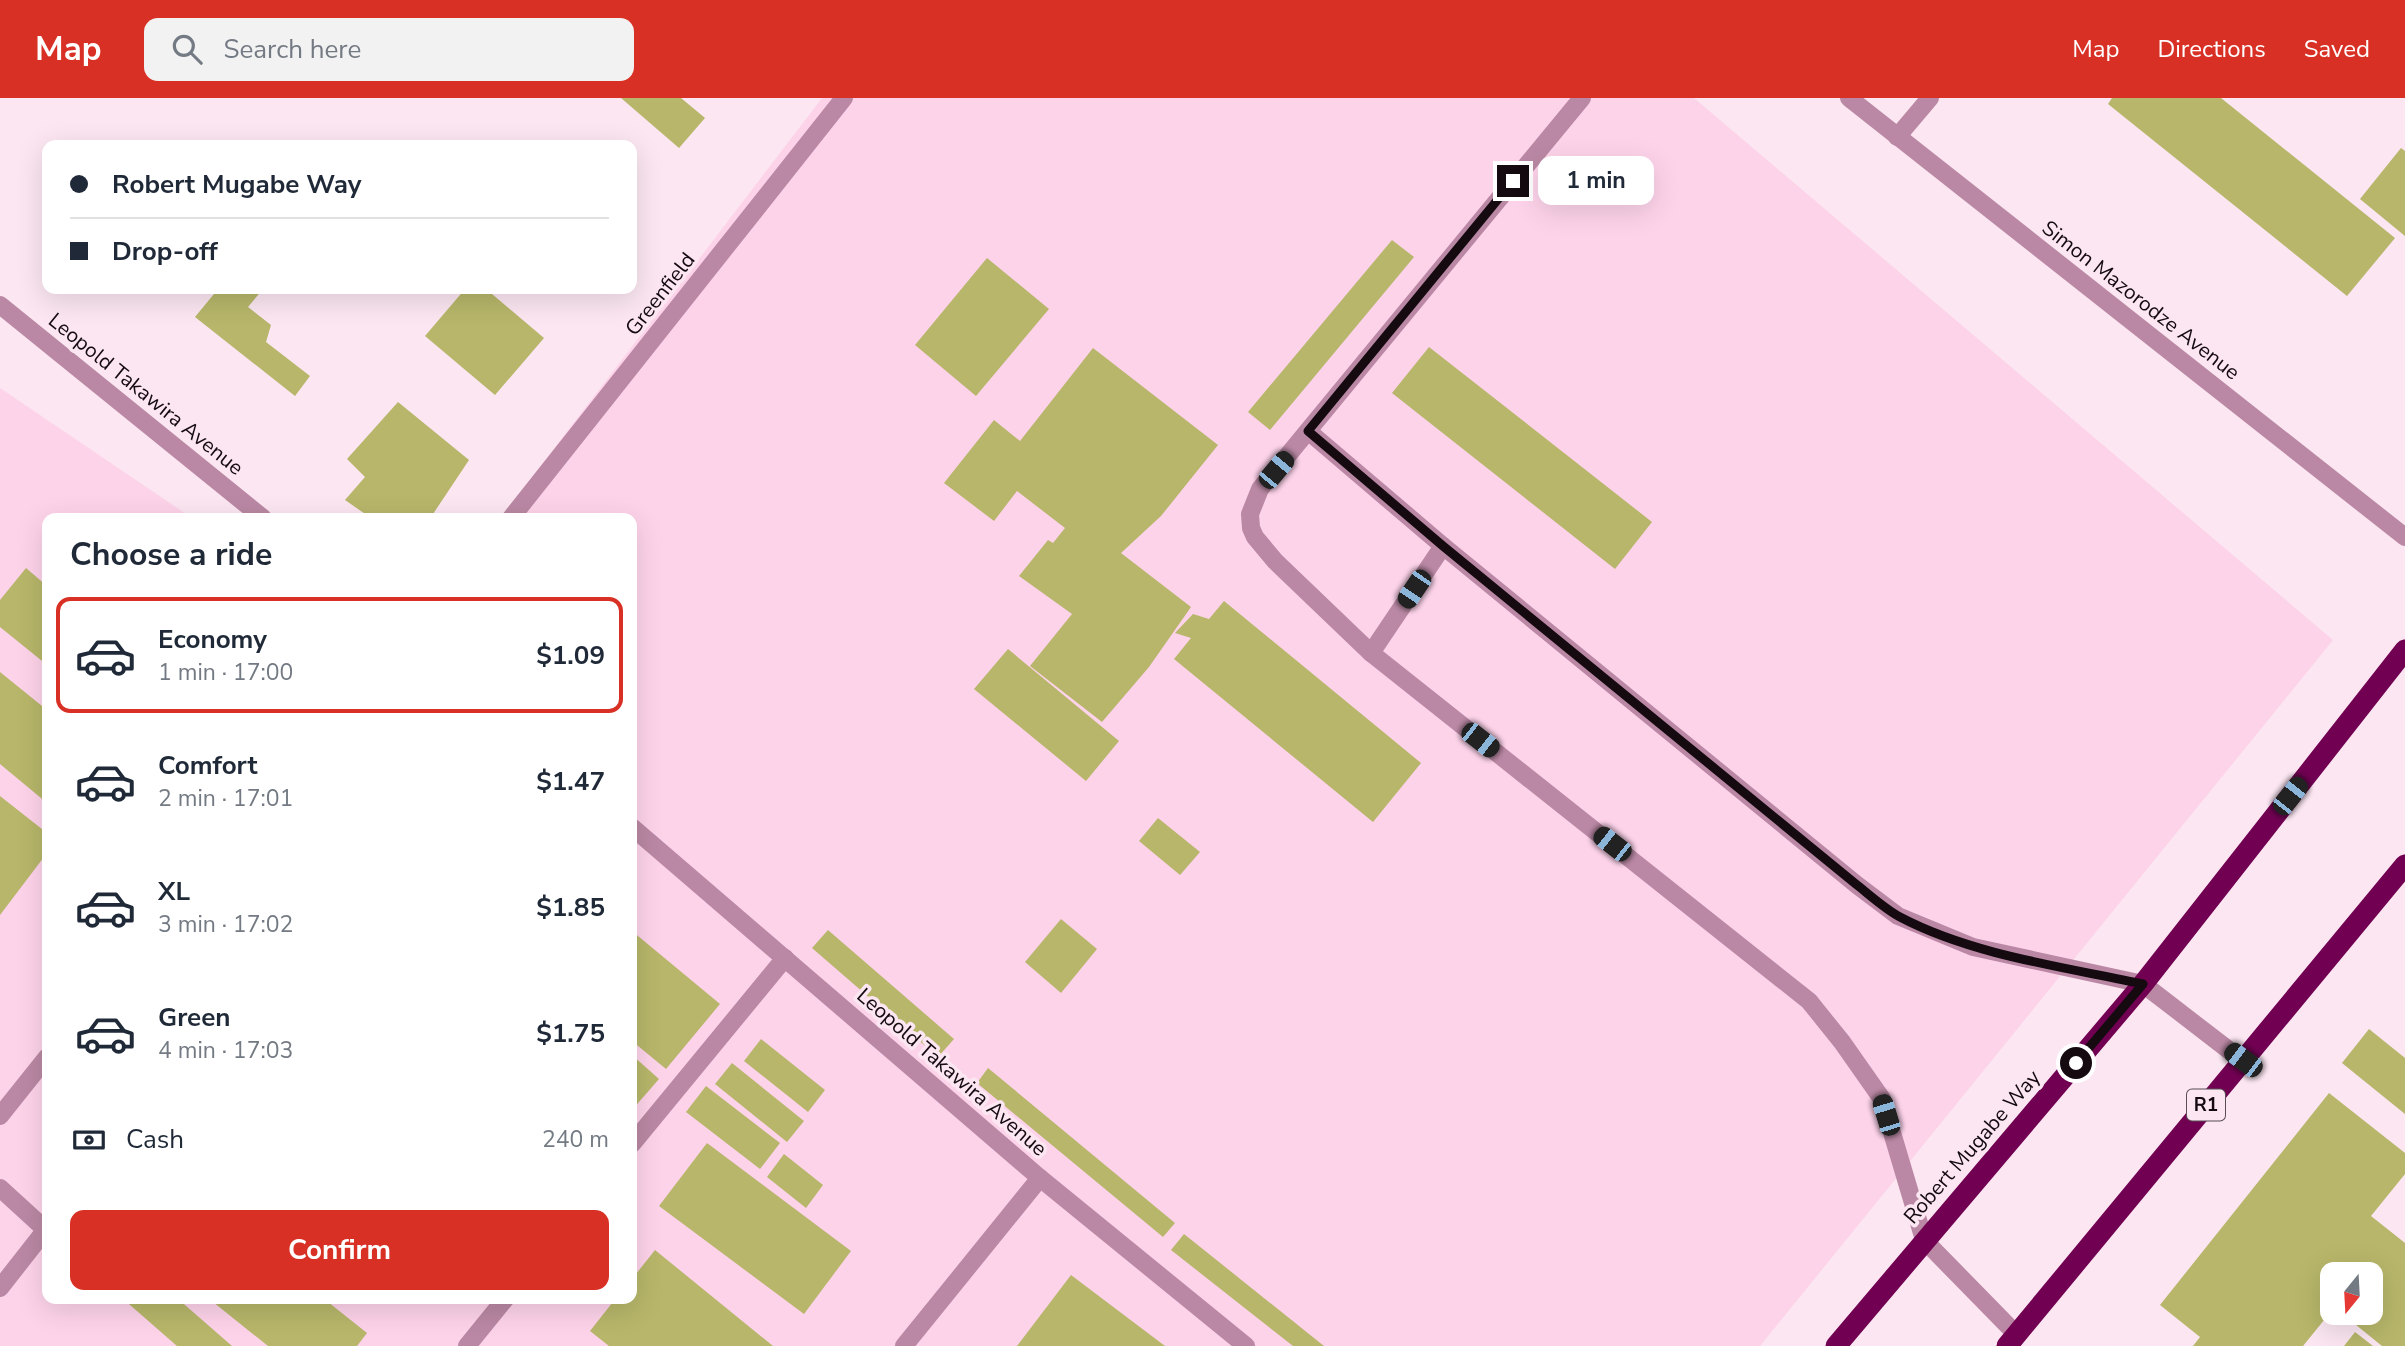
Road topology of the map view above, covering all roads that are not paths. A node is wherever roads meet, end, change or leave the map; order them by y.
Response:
1 (844, 98) edge
2 (1581, 98) edge
3 (1849, 98) edge
4 (1930, 98) edge
5 (1897, 137) junction
6 (0, 305) edge
7 (1308, 431) junction
8 (257, 513) edge
9 (515, 513) edge
10 (2405, 537) edge
11 (1443, 546) junction
12 (2405, 650) edge
13 (1371, 653) junction
14 (637, 831) edge
15 (2405, 864) edge
16 (785, 958) junction
17 (2143, 984) junction
18 (2243, 1060) junction
19 (42, 1063) edge
20 (0, 1116) edge
21 (637, 1138) edge
22 (1040, 1178) junction
23 (0, 1188) edge
24 (42, 1225) edge
25 (42, 1235) edge
26 (1924, 1240) junction
27 (0, 1288) edge
28 (501, 1304) edge
29 (2012, 1340) edge
30 (467, 1346) edge
31 (904, 1346) edge
32 (1246, 1346) edge
33 (1836, 1346) edge

1 - 9 street, Greenfield
2 - 7 street
3 - 5 street, Simon Mazorodze Avenue
4 - 5 street
5 - 10 street, Simon Mazorodze Avenue
6 - 8 street, Leopold Takawira Avenue
7 - 11 street
7 - 13 street
11 - 13 street
11 - 17 street
12 - 17 highway, Robert Mugabe Way
13 - 26 street
14 - 16 street, Leopold Takawira Avenue
15 - 18 highway, R1
16 - 21 street
16 - 22 street, Leopold Takawira Avenue
17 - 18 street
17 - 26 highway, Robert Mugabe Way
18 - 29 highway, R1
19 - 20 street
22 - 31 street
22 - 32 street, Leopold Takawira Avenue
23 - 24 street
25 - 27 street
26 - 29 street
26 - 33 highway, Robert Mugabe Way
28 - 30 street

